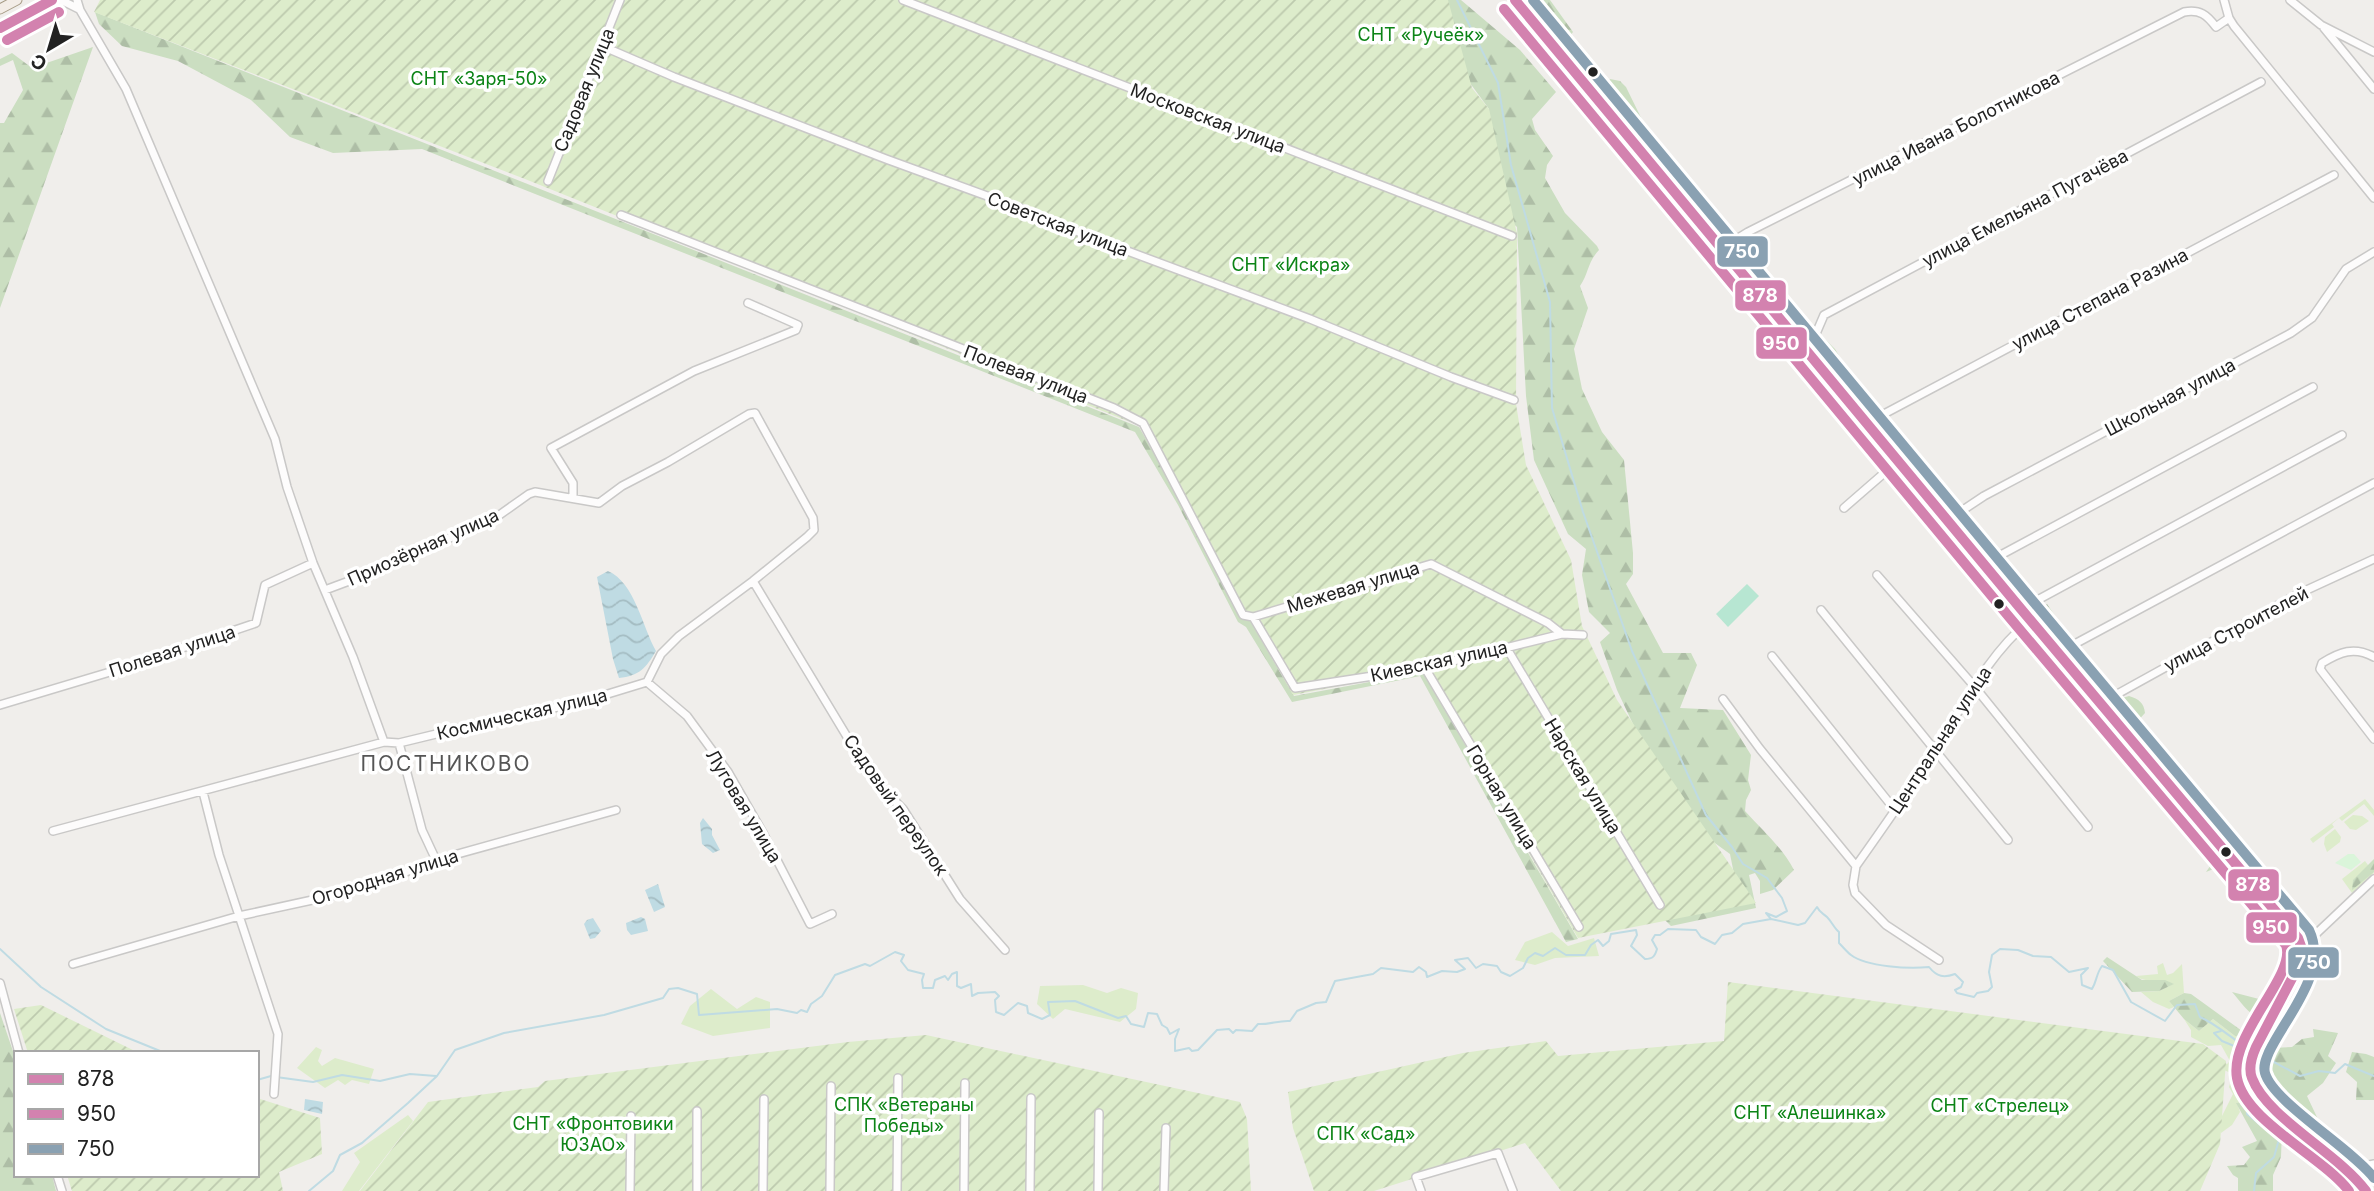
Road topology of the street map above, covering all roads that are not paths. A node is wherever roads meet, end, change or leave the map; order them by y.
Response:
1 (18, 0) edge
2 (77, 0) edge
3 (620, 0) edge
4 (903, 0) edge
5 (1515, 0) edge
6 (2224, 0) edge
7 (2290, 0) edge
8 (50, 1) edge
9 (0, 9) edge
10 (80, 10) junction
11 (2229, 18) junction
12 (2321, 25) junction
13 (0, 29) edge
14 (602, 46) junction
15 (2374, 52) edge
16 (2262, 82) dead end
17 (2374, 89) edge
18 (2334, 175) dead end
19 (548, 181) dead end
20 (2374, 198) edge
21 (621, 215) dead end
22 (1512, 236) dead end
23 (1722, 248) junction
24 (2374, 252) edge
25 (748, 303) dead end
26 (1806, 350) junction
27 (2313, 387) dead end
28 (1514, 400) dead end
29 (1867, 423) junction
30 (2342, 435) dead end
31 (1898, 461) junction
32 (2374, 483) edge
33 (572, 497) junction
34 (1844, 508) dead end
35 (1948, 520) junction
36 (2374, 559) edge
37 (313, 563) junction
38 (1984, 564) junction
39 (1877, 575) dead end
40 (754, 580) junction
41 (326, 590) junction
42 (2021, 609) junction
43 (1821, 610) dead end
44 (1253, 617) junction
45 (2030, 620) junction
46 (1562, 634) junction
47 (1583, 635) dead end
48 (1506, 647) junction
49 (2057, 653) junction
50 (1772, 656) dead end
51 (2374, 657) edge
52 (1425, 668) junction
53 (647, 682) junction
54 (1974, 686) junction
55 (1295, 688) joint
56 (1723, 699) dead end
57 (2101, 703) junction
58 (0, 705) edge
59 (2374, 739) edge
60 (384, 742) junction
61 (399, 743) junction
62 (1935, 751) junction
63 (203, 792) junction
64 (617, 810) dead end
65 (1895, 810) junction
66 (2088, 827) dead end
67 (54, 831) dead end
68 (2008, 840) dead end
69 (436, 860) junction
70 (1856, 866) junction
71 (2374, 879) edge
72 (1660, 905) dead end
73 (832, 914) dead end
74 (239, 916) junction
75 (1579, 926) dead end
76 (2301, 947) junction
77 (1005, 950) dead end
78 (1939, 960) dead end
79 (73, 964) dead end
80 (0, 983) edge
81 (18, 1051) edge
82 (898, 1078) dead end
83 (965, 1083) dead end
84 (831, 1086) dead end
85 (274, 1094) dead end
86 (1031, 1098) dead end
87 (764, 1099) dead end
88 (697, 1111) dead end
89 (1099, 1113) dead end
90 (631, 1116) dead end
91 (1166, 1128) dead end
92 (2374, 1164) edge
93 (2357, 1176) junction
94 (630, 1191) edge
95 (697, 1191) edge
96 (764, 1191) edge
97 (830, 1191) edge
98 (897, 1191) edge
99 (964, 1191) edge
100 (1030, 1191) edge
101 (1098, 1191) edge
102 (1164, 1191) edge
103 (1421, 1191) edge
104 (1513, 1191) edge
105 (2366, 1191) edge

1 - 9 main road
2 - 10 street
3 - 14 street, Садовая улица
4 - 22 street, Московская улица
5 - 23 street
6 - 11 street
7 - 12 street
8 - 10 street
8 - 13 main road
10 - 37 street
11 - 20 street
11 - 23 street, улица Ивана Болотникова
12 - 15 street
12 - 17 street
14 - 19 street, Садовая улица
14 - 28 street, Советская улица
16 - 26 street, улица Емельяна Пугачёва
18 - 29 street, улица Степана Разина
21 - 44 street, Полевая улица
23 - 26 street
24 - 35 street, Школьная улица
25 - 33 street
26 - 29 street
27 - 38 street
29 - 31 street
30 - 42 street
31 - 34 street
31 - 35 street
32 - 49 street
33 - 40 street, Приозёрная улица
33 - 41 street, Приозёрная улица
35 - 38 street
36 - 57 street, улица Строителей
37 - 41 street
37 - 58 street, Полевая улица
38 - 42 street
39 - 54 street
40 - 53 street
40 - 77 street, Садовый переулок
41 - 60 street
42 - 45 street
43 - 62 street
44 - 46 street, Межевая улица
44 - 55 street, Полевая улица
45 - 49 street
45 - 54 street, Центральная улица
46 - 47 street, Киевская улица
46 - 48 street, Киевская улица
48 - 52 street, Киевская улица
48 - 72 street, Нарская улица
49 - 57 street
50 - 65 street
51 - 59 street
52 - 55 street, Киевская улица
52 - 75 street, Горная улица
53 - 61 street, Космическая улица
53 - 73 street, Луговая улица
54 - 62 street, Центральная улица
54 - 66 street
56 - 70 street
57 - 76 street
60 - 61 street, Космическая улица
60 - 63 street, Космическая улица
61 - 69 street
62 - 65 street, Центральная улица
62 - 68 street
63 - 67 street, Космическая улица
63 - 74 street
64 - 69 street, Огородная улица
65 - 70 street, Центральная улица
69 - 74 street, Огородная улица
70 - 78 street
71 - 76 street
74 - 79 street, Огородная улица
74 - 85 street
76 - 93 street
80 - 81 street
82 - 98 street
83 - 99 street
84 - 97 street
86 - 100 street
87 - 96 street
88 - 95 street
89 - 101 street
90 - 94 street
91 - 102 street
92 - 93 street
93 - 105 street
103 - 104 street

